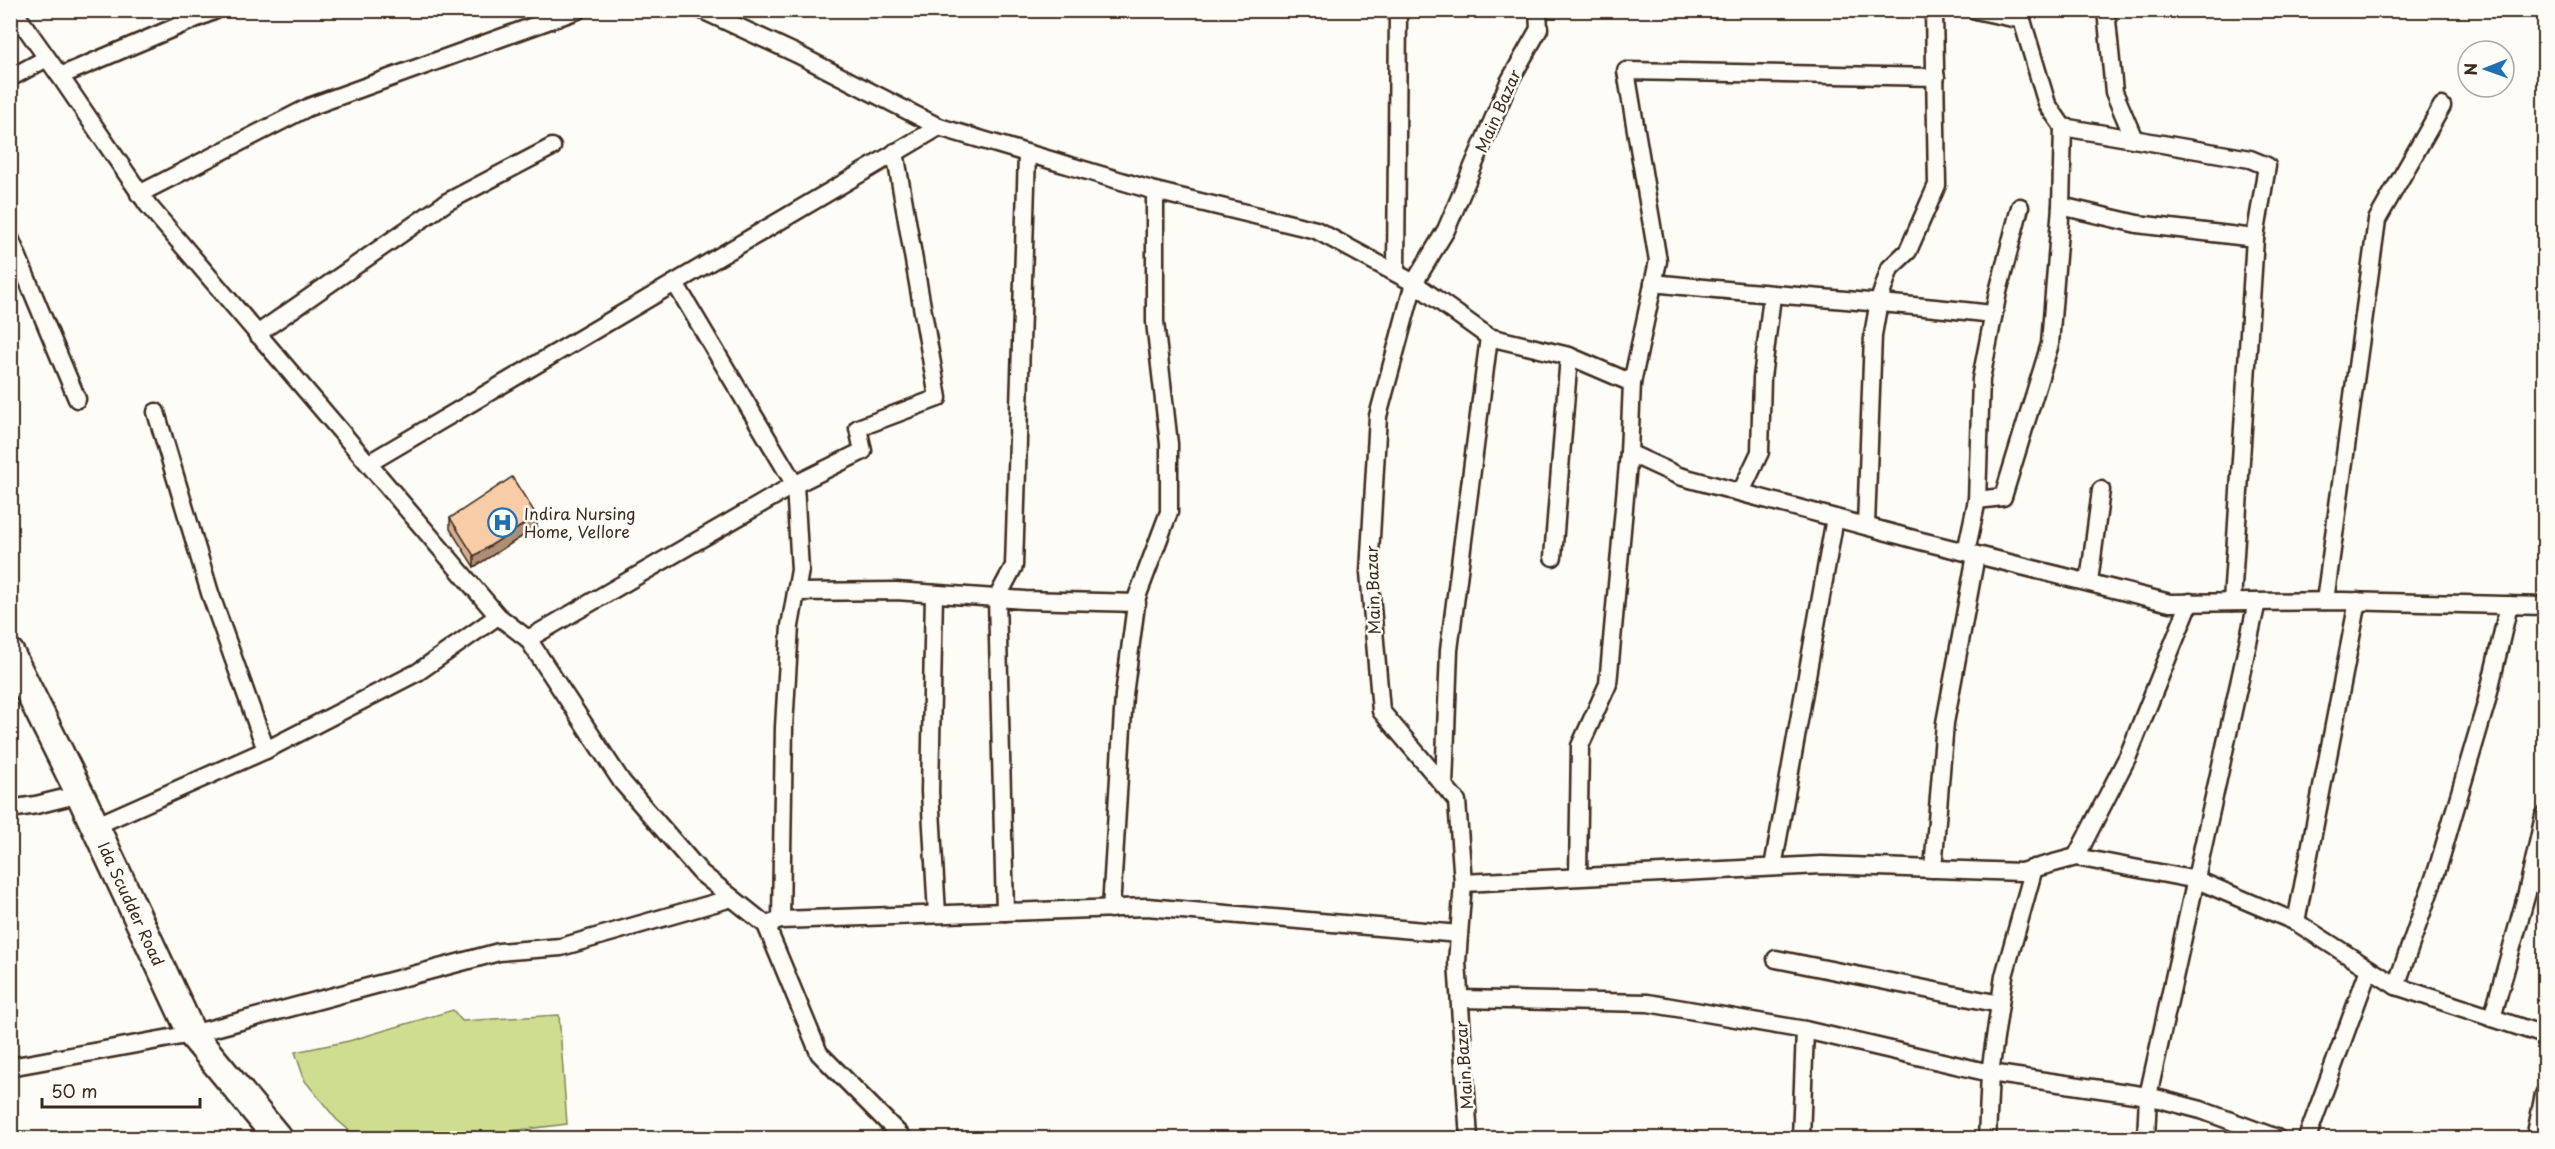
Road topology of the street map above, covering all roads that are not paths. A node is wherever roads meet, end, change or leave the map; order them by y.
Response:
1 (13, 10) edge
2 (216, 10) edge
3 (578, 10) edge
4 (702, 10) edge
5 (1398, 10) edge
6 (1538, 10) edge
7 (1934, 10) edge
8 (1975, 10) edge
9 (2106, 10) edge
10 (47, 58) junction
11 (60, 76) junction
12 (1936, 77) junction
13 (10, 78) edge
14 (2442, 106) dead end
15 (939, 127) junction
16 (2063, 127) junction
17 (2134, 139) junction
18 (552, 147) dead end
19 (895, 152) junction
20 (1027, 153) junction
21 (1155, 191) junction
22 (140, 194) junction
23 (2020, 207) dead end
24 (2061, 207) junction
25 (10, 238) edge
26 (2255, 238) junction
27 (1396, 273) junction
28 (675, 283) junction
29 (1414, 283) junction
30 (1653, 283) junction
31 (1772, 296) junction
32 (1879, 301) junction
33 (1993, 316) junction
34 (257, 334) junction
35 (1489, 337) junction
36 (1569, 356) junction
37 (1632, 383) junction
38 (77, 399) dead end
39 (156, 412) dead end
40 (1629, 453) junction
41 (369, 463) junction
42 (795, 485) junction
43 (2101, 490) dead end
44 (1741, 492) junction
45 (1977, 500) junction
46 (1835, 518) junction
47 (1866, 526) junction
48 (1971, 553) junction
49 (1553, 557) dead end
50 (2089, 582) junction
51 (796, 591) junction
52 (934, 594) junction
53 (996, 598) junction
54 (2325, 601) junction
55 (2190, 602) junction
56 (2232, 602) junction
57 (2257, 602) junction
58 (2358, 602) junction
59 (1137, 603) junction
60 (2509, 605) junction
61 (2544, 606) edge
62 (498, 616) junction
63 (528, 639) junction
64 (10, 653) edge
65 (266, 750) junction
66 (1444, 786) junction
67 (80, 794) junction
68 (10, 809) edge
69 (2544, 816) edge
70 (95, 826) junction
71 (2076, 857) junction
72 (1773, 867) junction
73 (2034, 868) junction
74 (1933, 869) junction
75 (1578, 876) junction
76 (2197, 880) junction
77 (1463, 883) junction
78 (732, 898) junction
79 (1111, 909) junction
80 (1005, 912) junction
81 (937, 914) junction
82 (773, 922) junction
83 (2296, 922) junction
84 (1459, 934) junction
85 (1776, 959) dead end
86 (2369, 969) junction
87 (2396, 986) junction
88 (1460, 999) junction
89 (2000, 1004) junction
90 (2492, 1018) junction
91 (1805, 1030) junction
92 (192, 1034) junction
93 (2544, 1035) edge
94 (10, 1067) edge
95 (1990, 1073) junction
96 (2544, 1094) edge
97 (2148, 1096) junction
98 (278, 1138) edge
99 (903, 1138) edge
100 (1469, 1138) edge
101 (1801, 1138) edge
102 (1987, 1138) edge
103 (2146, 1138) edge
104 (2277, 1138) edge
105 (2307, 1138) edge
106 (2535, 1138) edge

1 - 10 street
2 - 11 street
3 - 22 street
4 - 15 street
5 - 27 street
6 - 29 street, Main Bazar
7 - 12 street
8 - 16 street
9 - 17 street
10 - 11 street
10 - 13 street
11 - 22 street
12 - 30 street
12 - 32 street
14 - 54 street
15 - 19 street
15 - 20 street
16 - 17 street
16 - 24 street
17 - 26 street
18 - 34 street
19 - 28 street
19 - 42 street
20 - 21 street
20 - 53 street
21 - 27 street
21 - 59 street
22 - 34 street
23 - 33 street
24 - 26 street
24 - 45 street
25 - 38 street
26 - 56 street
27 - 29 street
28 - 41 street
28 - 42 street
29 - 35 street
29 - 66 street, Main Bazar
30 - 31 street
30 - 37 street
31 - 32 street
31 - 44 street
32 - 33 street
32 - 47 street
33 - 45 street
34 - 41 street
35 - 36 street
35 - 66 street
36 - 37 street
36 - 49 street
37 - 40 street
39 - 65 street
40 - 44 street
40 - 75 street
41 - 62 street
42 - 51 street
42 - 63 street
43 - 50 street
44 - 46 street
45 - 48 street
46 - 47 street
46 - 72 street
47 - 48 street
48 - 50 street
48 - 74 street
50 - 55 street
51 - 52 street
51 - 82 street
52 - 53 street
52 - 81 street
53 - 59 street
53 - 80 street
54 - 57 street
54 - 58 street
55 - 56 street
55 - 71 street
56 - 57 street
57 - 76 street
58 - 60 street
58 - 83 street
59 - 79 street
60 - 61 street
60 - 87 street
62 - 63 street
62 - 65 street
63 - 78 street
64 - 67 main road, Ida Scudder Road
65 - 70 street
66 - 77 street, Main Bazar
67 - 68 street
67 - 70 main road, Ida Scudder Road
69 - 90 street
70 - 92 main road, Ida Scudder Road
71 - 73 street
71 - 76 street
72 - 74 street
72 - 75 street
73 - 74 street
73 - 89 street
75 - 77 street
76 - 83 street
76 - 97 street
77 - 84 street, Main Bazar
78 - 82 street
78 - 92 street
79 - 80 street
79 - 84 street
80 - 81 street
81 - 82 street
82 - 99 street
83 - 86 street
84 - 88 street, Main Bazar
85 - 89 street
86 - 87 street
86 - 105 street
87 - 90 street
88 - 91 street
88 - 100 street, Main Bazar
89 - 95 street
90 - 93 street
91 - 95 street
91 - 101 street
92 - 94 street
92 - 98 main road, Ida Scudder Road
95 - 97 street
95 - 102 street
96 - 106 street
97 - 103 street
97 - 104 street

